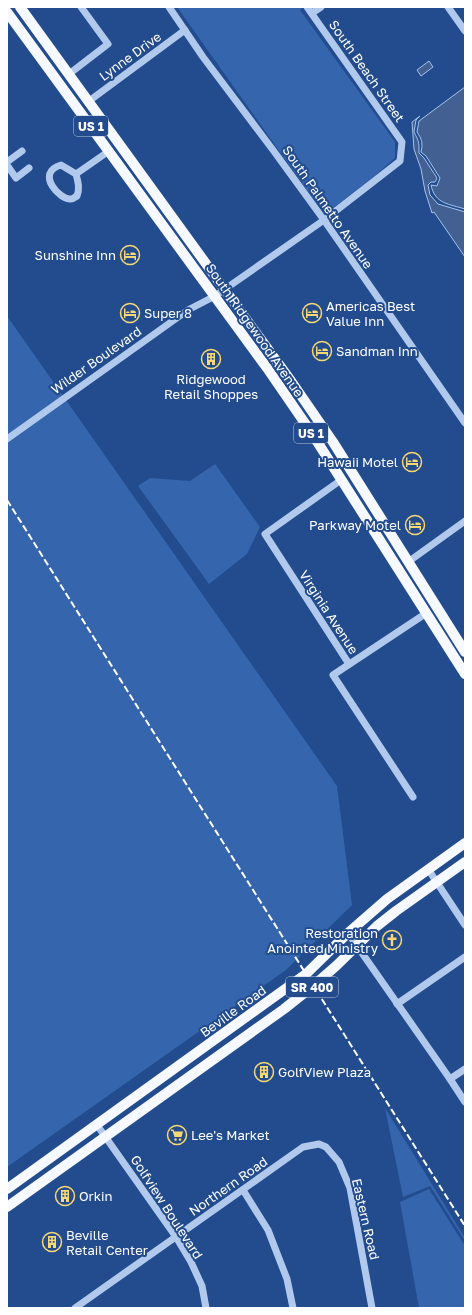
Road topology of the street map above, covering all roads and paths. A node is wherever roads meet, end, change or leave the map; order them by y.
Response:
1 (20, 7) edge
2 (81, 7) edge
3 (169, 7) edge
4 (307, 7) edge
5 (321, 7) edge
6 (448, 7) edge
7 (7, 12) edge
8 (312, 13) junction
9 (462, 20) edge
10 (185, 30) junction
11 (465, 31) edge
12 (69, 74) junction
13 (89, 101) junction
14 (402, 142) joint
15 (109, 151) junction
16 (22, 152) dead end
17 (7, 163) edge
18 (29, 168) dead end
19 (76, 174) junction
20 (324, 220) junction
21 (226, 289) junction
22 (215, 296) junction
23 (465, 423) edge
24 (7, 439) edge
25 (341, 480) junction
26 (366, 496) junction
27 (465, 521) edge
28 (408, 562) junction
29 (428, 617) junction
30 (455, 636) junction
31 (465, 652) edge
32 (349, 664) junction
33 (465, 674) edge
34 (413, 797) dead end
35 (465, 843) edge
36 (465, 862) edge
37 (428, 869) junction
38 (436, 882) junction
39 (465, 924) edge
40 (348, 933) junction
41 (356, 945) junction
42 (465, 957) edge
43 (276, 997) junction
44 (397, 1004) junction
45 (284, 1009) junction
46 (465, 1069) edge
47 (450, 1080) junction
48 (465, 1102) edge
49 (97, 1125) junction
50 (106, 1136) junction
51 (319, 1144) joint
52 (7, 1189) edge
53 (243, 1190) junction
54 (7, 1207) edge
55 (176, 1237) junction
56 (75, 1308) edge
57 (206, 1308) edge
58 (293, 1308) edge
59 (372, 1308) edge

1 - 12 main road, South Ridgewood Avenue / US 1
2 - 12 street
3 - 10 street, South Palmetto Avenue
4 - 8 street, South Beach Street
5 - 8 street, South Beach Street
6 - 9 street
7 - 15 main road, South Ridgewood Avenue / US 1
8 - 14 street, South Beach Street
9 - 11 street
10 - 13 street, Lynne Drive
10 - 20 street, South Palmetto Avenue
12 - 13 main road, South Ridgewood Avenue / US 1
13 - 21 main road, South Ridgewood Avenue / US 1
14 - 20 street, Wilder Boulevard
15 - 19 street
15 - 22 main road, South Ridgewood Avenue / US 1
16 - 17 street
17 - 18 street
19 - 19 street
20 - 21 street, Wilder Boulevard
20 - 23 street, South Palmetto Avenue
21 - 22 street, Wilder Boulevard
21 - 26 main road, South Ridgewood Avenue / US 1
22 - 24 street, Wilder Boulevard
22 - 25 main road, South Ridgewood Avenue / US 1
25 - 26 main road
25 - 29 main road, South Ridgewood Avenue / US 1
25 - 32 street, Virginia Avenue
26 - 28 main road, South Ridgewood Avenue / US 1
27 - 28 street
28 - 30 main road, South Ridgewood Avenue / US 1
29 - 30 main road
29 - 32 street
29 - 33 main road, South Ridgewood Avenue / US 1
30 - 31 main road, South Ridgewood Avenue / US 1
32 - 34 street, Virginia Avenue
35 - 37 main road, Beville Road / SR 400
36 - 38 main road, SR 400
37 - 38 street
37 - 40 main road, Beville Road / SR 400
38 - 39 street
38 - 41 main road, SR 400
40 - 41 street
40 - 43 main road, Beville Road / SR 400
41 - 44 street
41 - 45 main road, SR 400
42 - 44 street
43 - 45 street
43 - 49 main road, Beville Road / SR 400
44 - 47 street
45 - 50 main road, SR 400
46 - 47 street
47 - 48 street
49 - 50 street, Golfview Boulevard
49 - 52 main road, Beville Road / SR 400
50 - 54 main road, SR 400
50 - 55 street, Golfview Boulevard
51 - 53 street, Northern Road
51 - 59 street, Eastern Road
53 - 55 street, Northern Road
53 - 58 street
55 - 56 street, Northern Road
55 - 57 street, Golfview Boulevard

